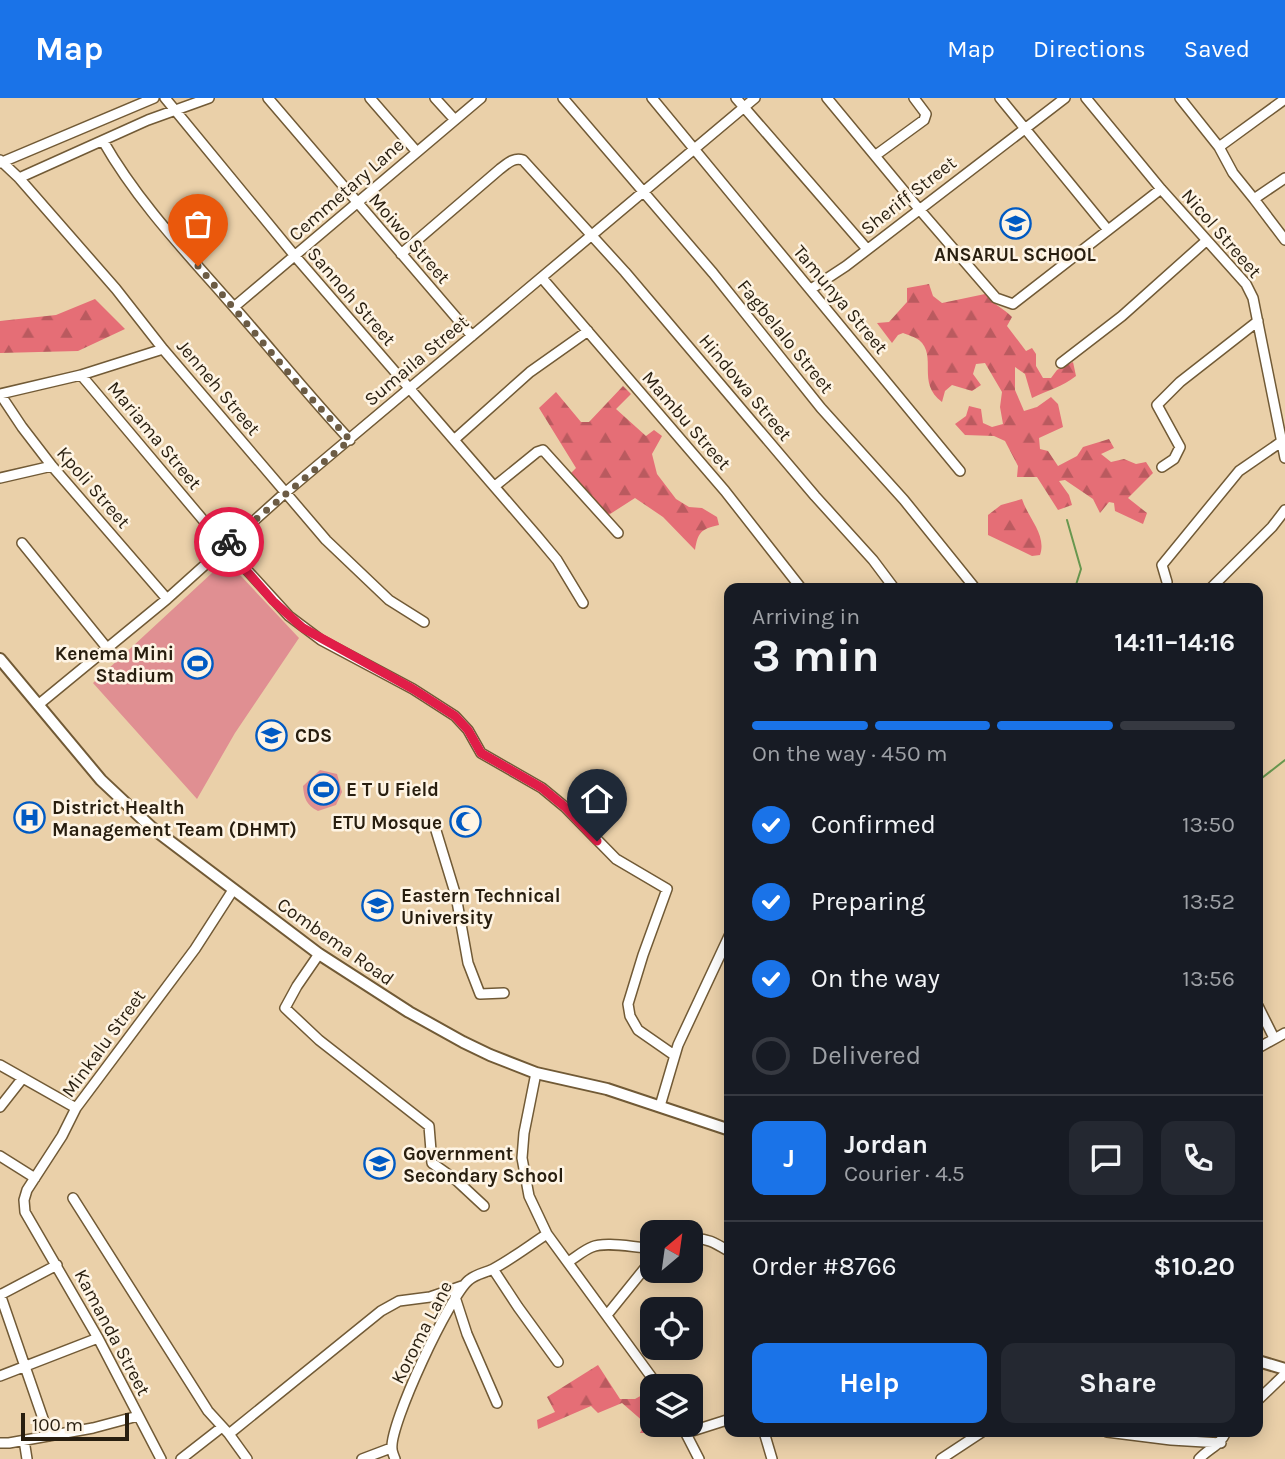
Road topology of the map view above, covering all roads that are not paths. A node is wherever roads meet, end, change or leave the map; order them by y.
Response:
1 (154, 98) edge
2 (165, 98) edge
3 (209, 98) edge
4 (268, 98) edge
5 (370, 98) edge
6 (435, 98) edge
7 (481, 98) edge
8 (563, 98) edge
9 (652, 98) edge
10 (736, 98) edge
11 (755, 98) edge
12 (827, 98) edge
13 (914, 98) edge
14 (1000, 98) edge
15 (1065, 98) edge
16 (1086, 98) edge
17 (1180, 98) edge
18 (1285, 99) edge
19 (744, 107) junction
20 (174, 109) junction
21 (455, 120) junction
22 (1025, 126) junction
23 (103, 141) junction
24 (1219, 147) junction
25 (695, 149) junction
26 (416, 151) junction
27 (876, 155) junction
28 (1, 162) edge
29 (19, 178) junction
30 (1285, 178) edge
31 (1161, 189) junction
32 (644, 192) junction
33 (1254, 199) junction
34 (356, 203) junction
35 (919, 209) junction
36 (1108, 230) junction
37 (592, 237) junction
38 (1285, 240) edge
39 (1206, 241) junction
40 (867, 249) junction
41 (401, 254) junction
42 (295, 256) junction
43 (542, 278) junction
44 (811, 289) junction
45 (234, 307) junction
46 (1258, 321) junction
47 (588, 331) junction
48 (472, 336) junction
49 (163, 349) junction
50 (1061, 363) dead end
51 (81, 375) junction
52 (409, 389) junction
53 (0, 394) edge
54 (455, 439) junction
55 (350, 440) junction
56 (1281, 442) junction
57 (1285, 458) edge
58 (52, 466) junction
59 (1163, 467) dead end
60 (960, 471) dead end
61 (0, 478) edge
62 (495, 486) junction
63 (286, 492) junction
64 (1285, 513) edge
65 (618, 533) dead end
66 (22, 543) dead end
67 (225, 546) junction
68 (1167, 582) dead end
69 (797, 583) edge
70 (890, 583) edge
71 (971, 583) edge
72 (1216, 583) edge
73 (167, 599) junction
74 (583, 603) dead end
75 (424, 622) dead end
76 (107, 648) junction
77 (2, 666) edge
78 (38, 705) junction
79 (434, 824) dead end
80 (233, 890) junction
81 (724, 947) edge
82 (319, 954) junction
83 (505, 993) dead end
84 (1263, 1016) edge
85 (1285, 1032) edge
86 (1274, 1038) junction
87 (1263, 1045) edge
88 (674, 1055) junction
89 (0, 1065) edge
90 (536, 1073) junction
91 (22, 1079) junction
92 (660, 1106) junction
93 (0, 1107) edge
94 (76, 1108) junction
95 (724, 1128) edge
96 (0, 1156) edge
97 (35, 1178) junction
98 (73, 1198) dead end
99 (484, 1206) dead end
100 (32, 1223) joint
101 (547, 1234) junction
102 (704, 1239) edge
103 (640, 1248) edge
104 (724, 1249) edge
105 (568, 1262) junction
106 (57, 1265) junction
107 (493, 1269) junction
108 (640, 1274) edge
109 (462, 1286) junction
110 (0, 1294) edge
111 (455, 1297) junction
112 (607, 1315) junction
113 (99, 1338) junction
114 (558, 1362) dead end
115 (1263, 1363) edge
116 (26, 1367) junction
117 (1285, 1371) edge
118 (649, 1374) edge
119 (0, 1376) edge
120 (1263, 1395) edge
121 (497, 1403) dead end
122 (138, 1416) junction
123 (724, 1420) edge
124 (703, 1425) edge
125 (225, 1430) junction
126 (49, 1436) junction
127 (687, 1437) edge
128 (765, 1437) edge
129 (974, 1437) edge
130 (1163, 1437) edge
131 (1224, 1437) edge
132 (24, 1440) junction
133 (0, 1443) edge
134 (1221, 1443) junction
135 (391, 1448) junction
136 (27, 1459) edge
137 (161, 1459) edge
138 (180, 1459) edge
139 (247, 1459) edge
140 (362, 1459) edge
141 (395, 1459) edge
142 (699, 1459) edge
143 (772, 1459) edge
144 (941, 1459) edge
145 (1199, 1459) edge

1 - 28 street
2 - 20 street, Sannoh Street
3 - 20 street
4 - 34 street, Moiwo Street
5 - 26 street
6 - 21 street
7 - 21 street, Cemmetary Lane
8 - 32 street, Fagbelalo Street
9 - 25 street, Tamunya Street
10 - 19 street
11 - 19 street, Sumaila Street
12 - 27 street
13 - 27 street
14 - 22 street
15 - 22 street, Sheriff Street
16 - 31 street, Nicol Streeet
17 - 24 street
18 - 24 street
19 - 25 street, Sumaila Street
19 - 40 street
20 - 23 street
20 - 42 street, Sannoh Street
21 - 26 street, Cemmetary Lane
22 - 35 street, Sheriff Street
22 - 36 street
23 - 29 street
23 - 45 street
24 - 33 street
25 - 32 street, Sumaila Street
25 - 44 street, Tamunya Street
26 - 34 street, Cemmetary Lane
27 - 35 street
28 - 29 street, Jenneh Street
29 - 49 street, Jenneh Street
30 - 33 street
31 - 36 street
31 - 39 street, Nicol Streeet
32 - 37 street, Sumaila Street
32 - 71 street, Fagbelalo Street
33 - 38 street
34 - 41 street, Moiwo Street
34 - 42 street, Cemmetary Lane
35 - 36 street
35 - 40 street, Sheriff Street
37 - 41 street, Hindowa Street
37 - 43 street, Sumaila Street
37 - 70 street, Hindowa Street
39 - 46 street, Nicol Streeet
39 - 50 street
40 - 44 street, Sheriff Street
41 - 48 street, Moiwo Street
42 - 45 street, Cemmetary Lane
42 - 52 street, Sannoh Street
43 - 47 street, Mambu Street
43 - 48 street, Sumaila Street
44 - 60 street, Tamunya Street
45 - 55 street
46 - 56 street, Nicol Streeet
46 - 59 street
47 - 54 street
47 - 69 street, Mambu Street
48 - 52 street, Sumaila Street
49 - 51 street
49 - 63 street, Jenneh Street
51 - 53 street
51 - 67 street, Mariama Street
52 - 54 street, Sannoh Street
52 - 55 street, Sumaila Street
53 - 58 street, Kpoli Street
54 - 62 street, Sannoh Street
55 - 63 street, Sumaila Street
56 - 57 street, Nicol Streeet
56 - 68 street
58 - 61 street
58 - 73 street, Kpoli Street
62 - 65 street
62 - 74 street, Sannoh Street
63 - 67 street, Sumaila Street
63 - 75 street, Jenneh Street
64 - 72 street
66 - 76 street
67 - 73 street, Sumaila Street
67 - 88 street, Mariama Street
73 - 76 street, Sumaila Street
76 - 78 street, Sumaila Street
77 - 78 street, Combema Road
78 - 80 street, Combema Road
79 - 83 street
80 - 82 street, Combema Road
80 - 94 street, Minkalu Street
81 - 88 street
82 - 90 street, Combema Road
82 - 99 street
84 - 86 street
85 - 86 street
86 - 87 street
88 - 92 street
89 - 91 street
90 - 92 street, Combema Road
90 - 101 street
91 - 93 street
91 - 94 street
92 - 95 street, Combema Road
94 - 97 street, Minkalu Street
96 - 97 street
97 - 100 street, Minkalu Street
98 - 125 street
100 - 106 street, Kamanda Street
101 - 105 street
101 - 107 street, Koroma Lane
102 - 104 street
103 - 105 street
105 - 112 street
106 - 110 street
106 - 113 street, Kamanda Street
107 - 109 street, Koroma Lane
107 - 114 street
108 - 112 street
109 - 111 street, Koroma Lane
109 - 125 street
110 - 116 street
111 - 121 street
111 - 135 street, Koroma Lane
112 - 118 street
113 - 116 street
113 - 122 street, Kamanda Street
115 - 117 street
116 - 119 street
116 - 126 street
117 - 120 street
122 - 126 street
122 - 137 street, Kamanda Street
123 - 124 street
125 - 138 street
125 - 139 street
126 - 132 street
127 - 142 street
128 - 143 street
129 - 144 street
130 - 134 street
131 - 134 street
132 - 133 street
132 - 136 street
134 - 145 street
135 - 140 street
135 - 141 street

